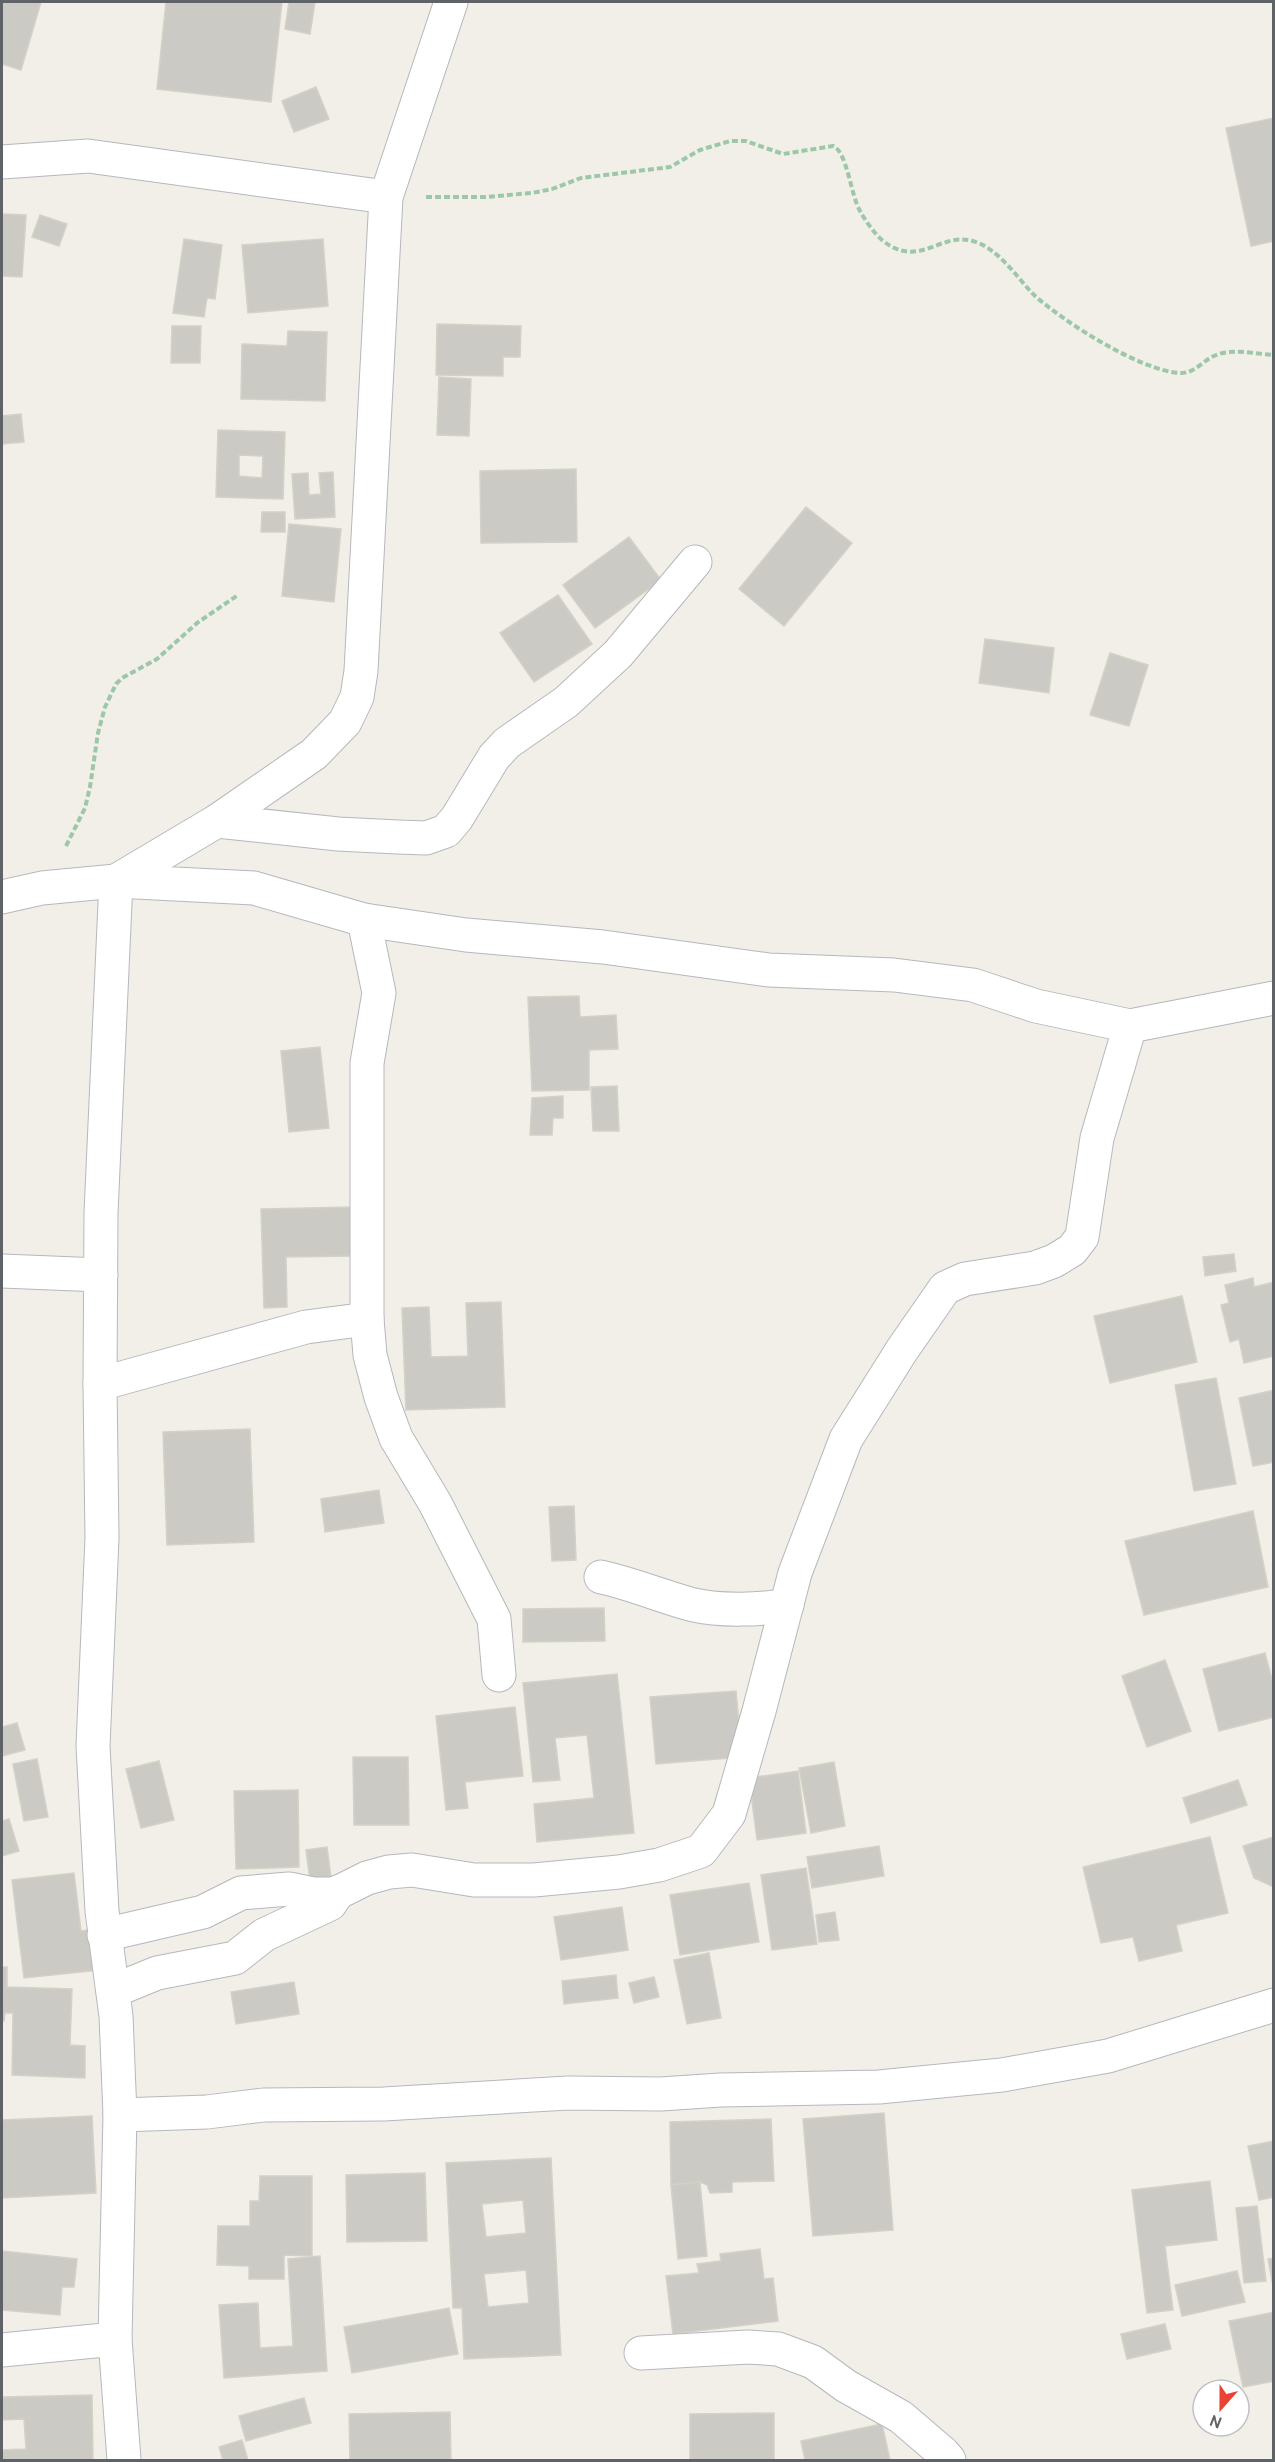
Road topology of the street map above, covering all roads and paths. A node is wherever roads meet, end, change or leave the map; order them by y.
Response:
1 (451, 2) edge
2 (2, 162) edge
3 (386, 197) junction
4 (1274, 355) edge
5 (695, 562) dead end
6 (238, 595) dead end
7 (217, 821) junction
8 (116, 881) junction
9 (42, 888) junction
10 (2, 897) edge
11 (364, 920) junction
12 (1274, 998) edge
13 (1130, 1026) junction
14 (2, 1271) edge
15 (101, 1275) junction
16 (367, 1319) junction
17 (100, 1384) junction
18 (601, 1577) dead end
19 (787, 1605) junction
20 (499, 1675) dead end
21 (338, 1892) junction
22 (104, 1935) junction
23 (113, 1991) junction
24 (1274, 2005) edge
25 (120, 2115) junction
26 (115, 2339) junction
27 (2, 2350) edge
28 (641, 2353) dead end
29 (124, 2460) edge
30 (949, 2460) edge

1 - 3 street
2 - 3 street
3 - 4 path
3 - 7 street
5 - 7 street
6 - 9 path
7 - 8 street
8 - 9 street
8 - 11 street
8 - 15 street
9 - 10 street
11 - 13 street
11 - 16 street
12 - 13 street
13 - 19 street
14 - 15 street
15 - 17 street
16 - 17 street
16 - 20 street
17 - 22 street
18 - 19 street
19 - 21 street
21 - 22 street
21 - 23 street
22 - 23 street
23 - 25 street
24 - 25 street
25 - 26 street
26 - 27 street
26 - 29 street
28 - 30 street

